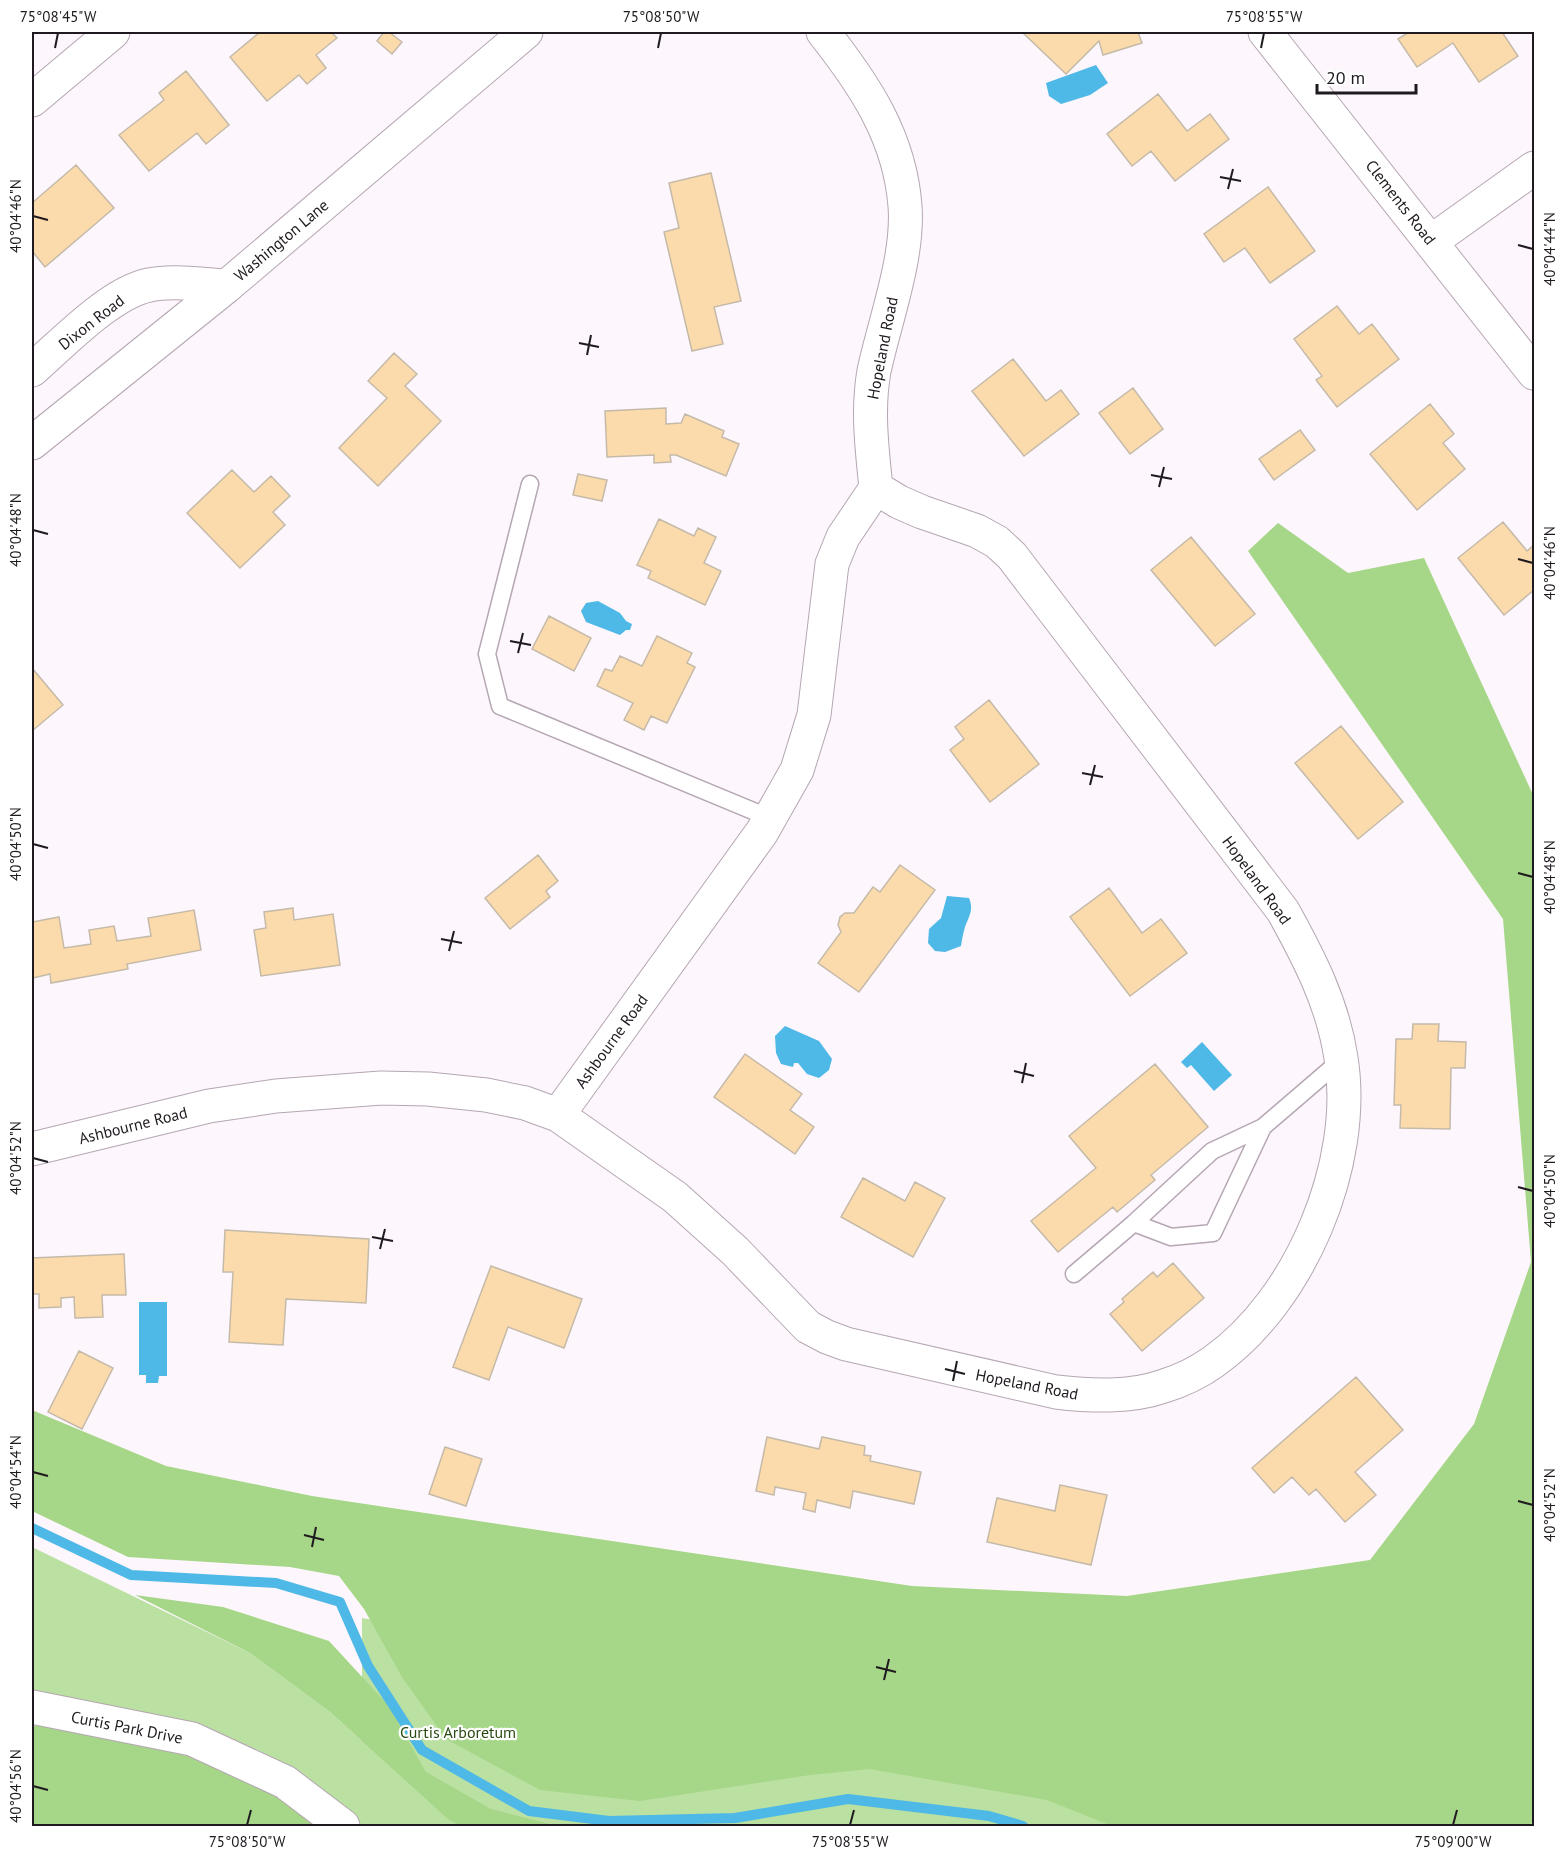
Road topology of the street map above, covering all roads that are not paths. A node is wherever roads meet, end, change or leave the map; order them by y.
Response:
1 (114, 32) edge
2 (526, 32) edge
3 (823, 32) edge
4 (1265, 32) edge
5 (32, 100) edge
6 (1534, 168) edge
7 (1432, 241) junction
8 (227, 286) junction
9 (32, 370) edge
10 (1534, 373) edge
11 (32, 443) edge
12 (530, 484) dead end
13 (876, 488) junction
14 (770, 818) junction
15 (1342, 1059) junction
16 (558, 1115) junction
17 (1263, 1127) junction
18 (32, 1149) edge
19 (1134, 1223) junction
20 (1074, 1274) dead end
21 (32, 1707) edge
22 (343, 1827) edge

1 - 5 street
2 - 8 street, Washington Lane
3 - 13 street, Hopeland Road
4 - 7 street, Clements Road
6 - 7 street
7 - 10 street, Clements Road
8 - 9 street, Dixon Road
8 - 11 street, Washington Lane
12 - 14 lane
13 - 14 street, Ashbourne Road
13 - 15 street, Hopeland Road
14 - 16 street, Ashbourne Road
15 - 16 street, Hopeland Road
15 - 17 lane
16 - 18 street, Ashbourne Road
17 - 19 lane
17 - 19 lane
19 - 20 lane
21 - 22 street, Curtis Park Drive

